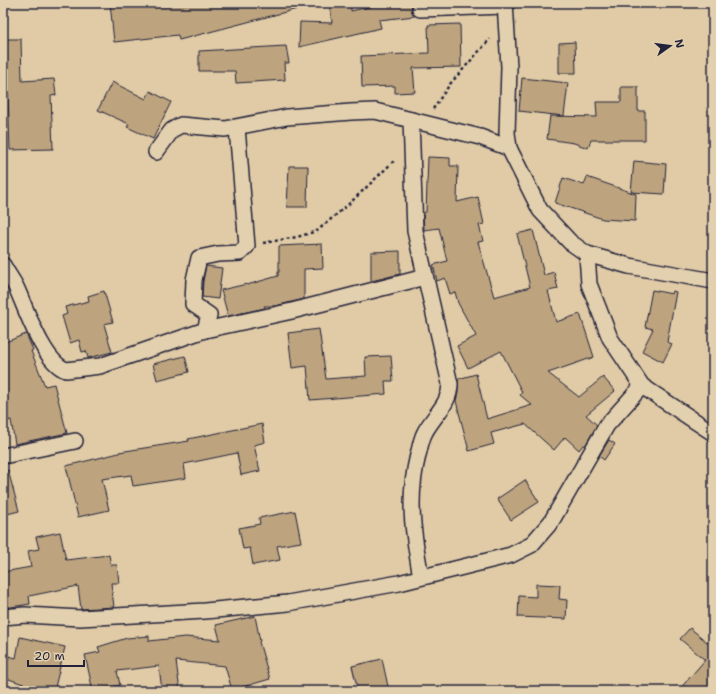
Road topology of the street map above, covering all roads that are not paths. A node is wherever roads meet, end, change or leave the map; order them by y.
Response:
1 (506, 4) edge
2 (420, 9) dead end
3 (417, 121) junction
4 (237, 128) junction
5 (509, 148) junction
6 (156, 152) dead end
7 (587, 254) junction
8 (3, 266) edge
9 (425, 277) junction
10 (713, 281) edge
11 (205, 330) junction
12 (642, 386) junction
13 (713, 433) edge
14 (75, 441) dead end
15 (3, 456) edge
16 (421, 577) junction
17 (3, 617) edge

1 - 2 street
1 - 5 street
3 - 4 street
3 - 5 street
3 - 9 street
4 - 6 street
4 - 11 street
5 - 7 street
7 - 10 street
7 - 12 street
8 - 11 street
9 - 11 street
9 - 16 street
12 - 13 street
12 - 16 street
14 - 15 street
16 - 17 street

